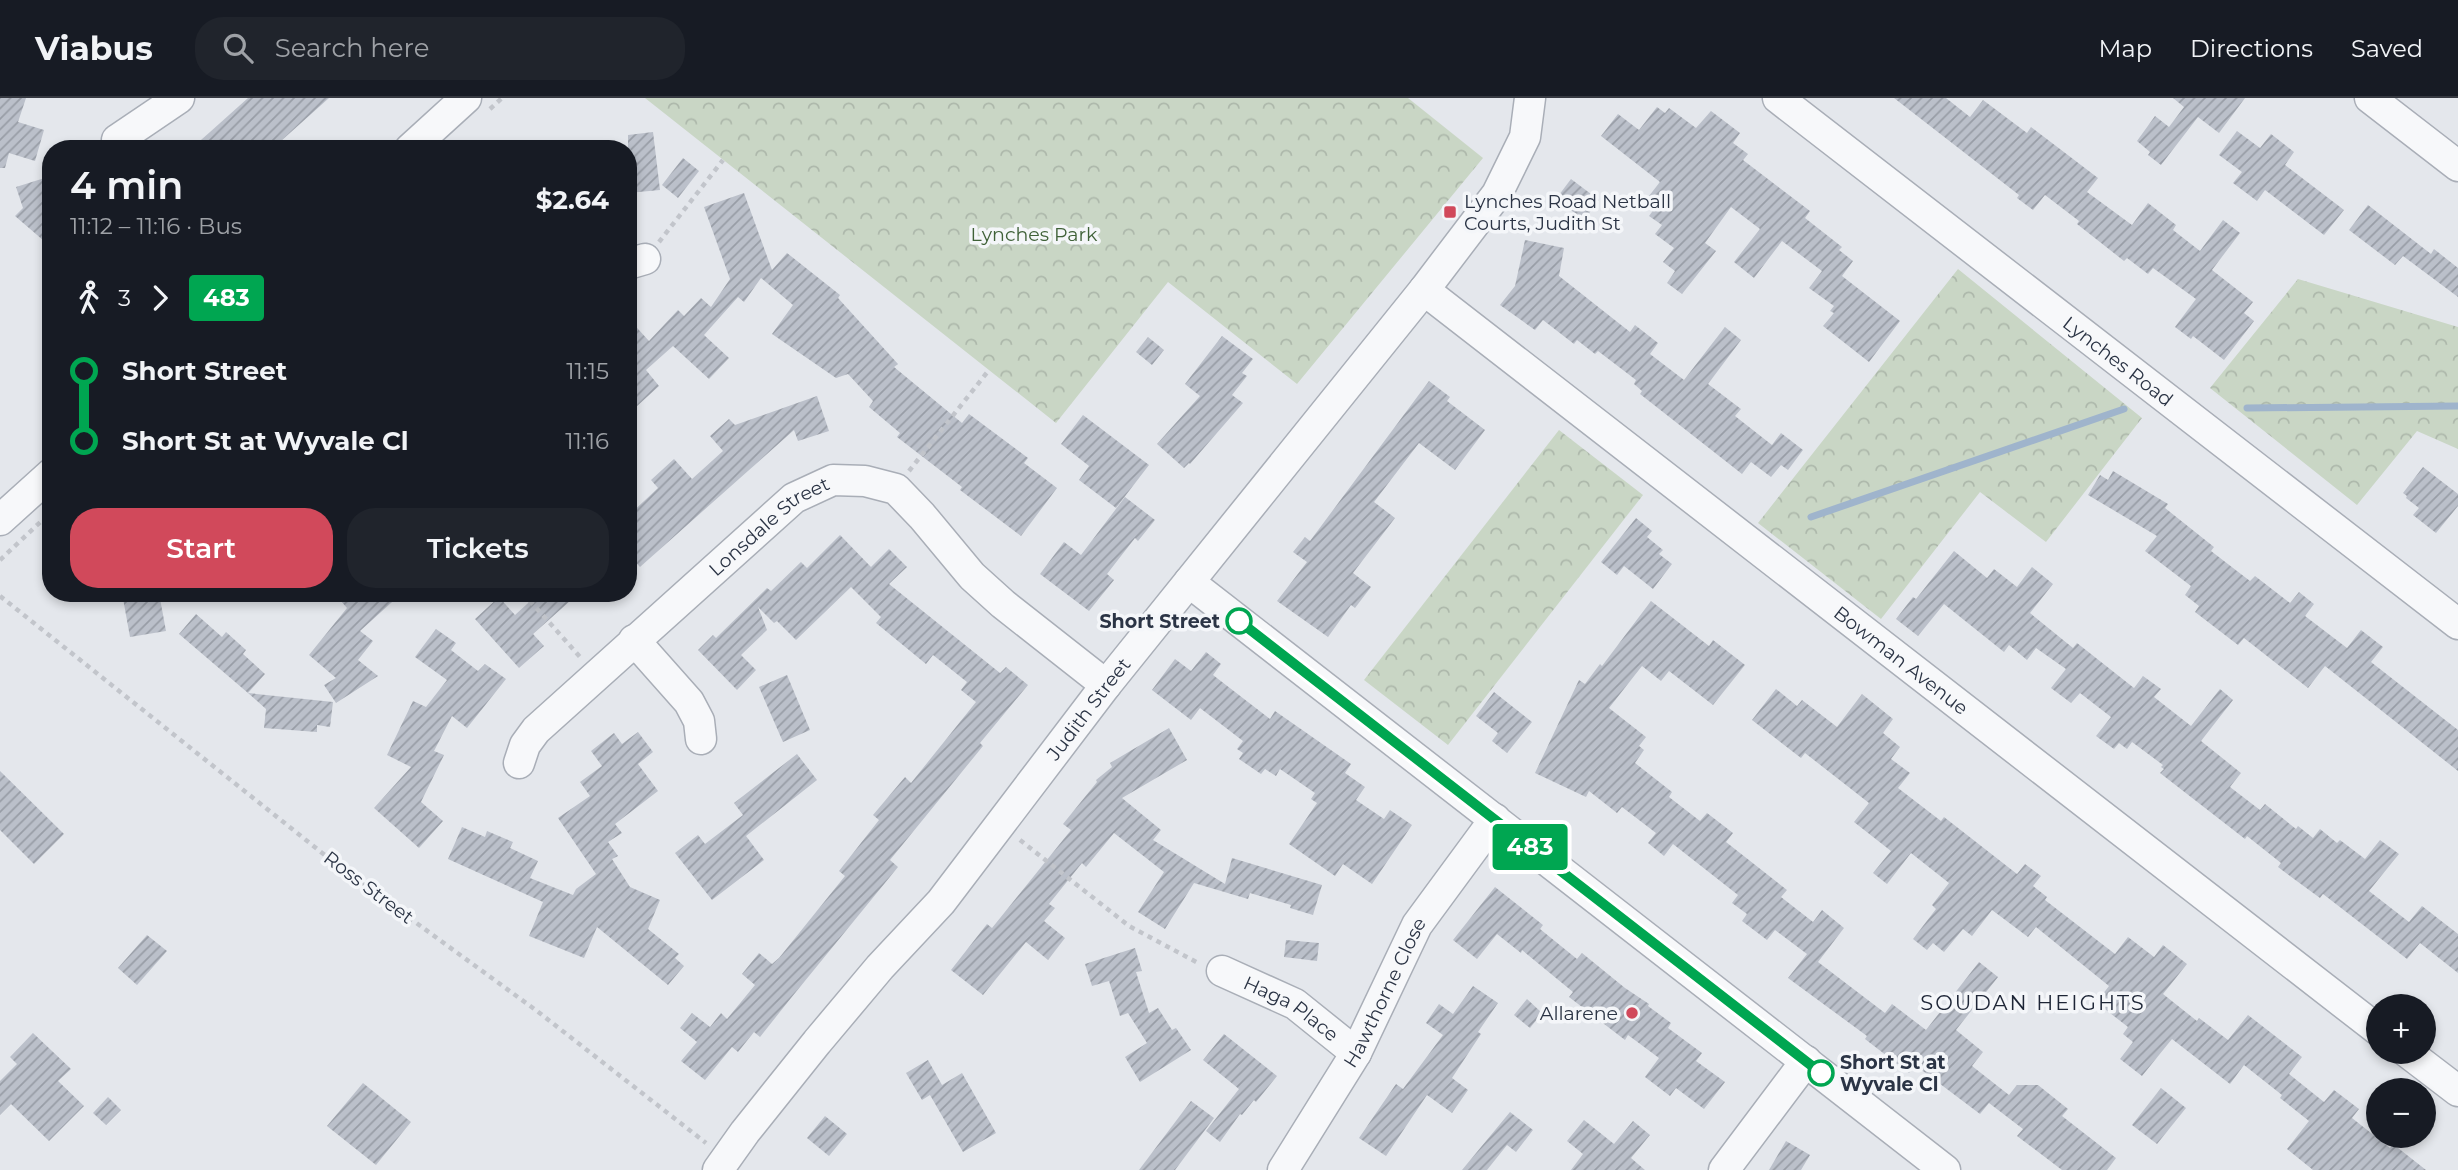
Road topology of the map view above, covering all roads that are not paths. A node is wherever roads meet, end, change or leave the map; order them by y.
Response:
1 (179, 98) edge
2 (466, 98) edge
3 (1530, 98) edge
4 (1778, 98) edge
5 (2370, 98) edge
6 (117, 140) dead end
7 (420, 140) edge
8 (2458, 166) edge
9 (1424, 290) junction
10 (42, 482) edge
11 (0, 520) edge
12 (1189, 582) junction
13 (2458, 624) edge
14 (634, 640) junction
15 (1106, 685) junction
16 (701, 739) dead end
17 (519, 763) dead end
18 (1494, 819) junction
19 (1222, 971) dead end
20 (2366, 1021) edge
21 (1356, 1053) junction
22 (1806, 1061) junction
23 (2423, 1064) edge
24 (2458, 1091) edge
25 (722, 1164) edge
26 (1283, 1170) edge
27 (1724, 1170) edge
28 (1945, 1170) edge

1 - 6 street
2 - 7 street
3 - 9 street, Judith Street
4 - 13 street, Lynches Road
5 - 8 street
9 - 12 street, Judith Street
9 - 20 street, Bowman Avenue
10 - 11 street
12 - 15 street, Judith Street
12 - 18 street
14 - 15 street, Lonsdale Street
14 - 16 street
14 - 17 street, Lonsdale Street
15 - 25 street, Judith Street
18 - 21 street, Hawthorne Close
18 - 22 street
19 - 21 street, Haga Place
21 - 26 street, Hawthorne Close
22 - 27 street
22 - 28 street
23 - 24 street

